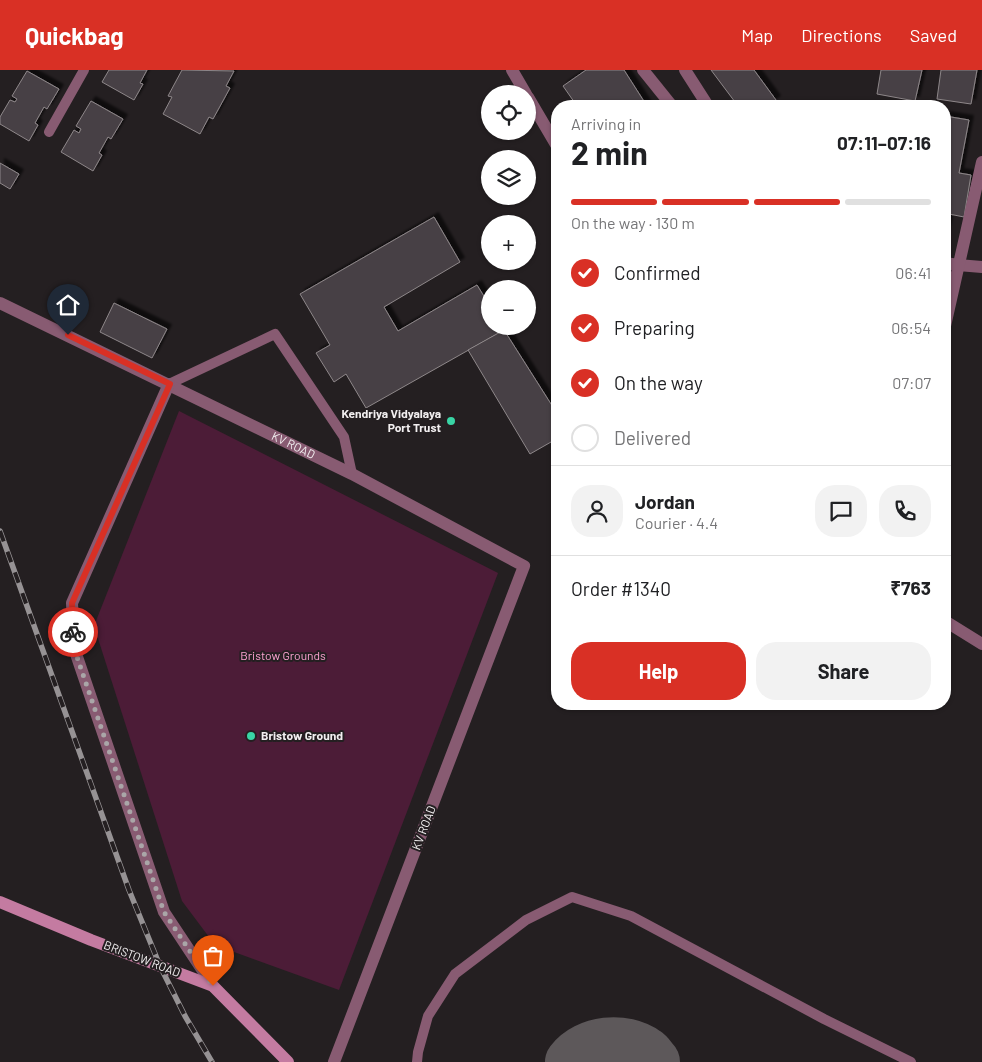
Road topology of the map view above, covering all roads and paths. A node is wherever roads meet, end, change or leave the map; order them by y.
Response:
1 (84, 70) edge
2 (512, 70) edge
3 (643, 70) edge
4 (684, 70) edge
5 (521, 85) edge
6 (667, 100) edge
7 (704, 100) edge
8 (536, 111) edge
9 (49, 132) dead end
10 (551, 136) edge
11 (982, 162) edge
12 (951, 264) edge
13 (958, 265) junction
14 (982, 267) edge
15 (951, 298) edge
16 (0, 303) edge
17 (170, 384) junction
18 (352, 474) junction
19 (951, 625) edge
20 (982, 644) edge
21 (0, 902) edge
22 (213, 986) junction
23 (288, 1062) edge
24 (334, 1062) edge
25 (417, 1062) edge
26 (911, 1062) edge

1 - 9 lane
2 - 5 street
3 - 6 street
4 - 7 street
8 - 10 street
11 - 13 street
12 - 13 street
13 - 14 street
13 - 15 street
16 - 17 street, KV ROAD
17 - 18 street, KV ROAD
17 - 18 lane
17 - 22 street
18 - 24 street, KV ROAD
19 - 20 street
21 - 22 street, BRISTOW ROAD
22 - 23 street, BRISTOW ROAD
25 - 26 lane

